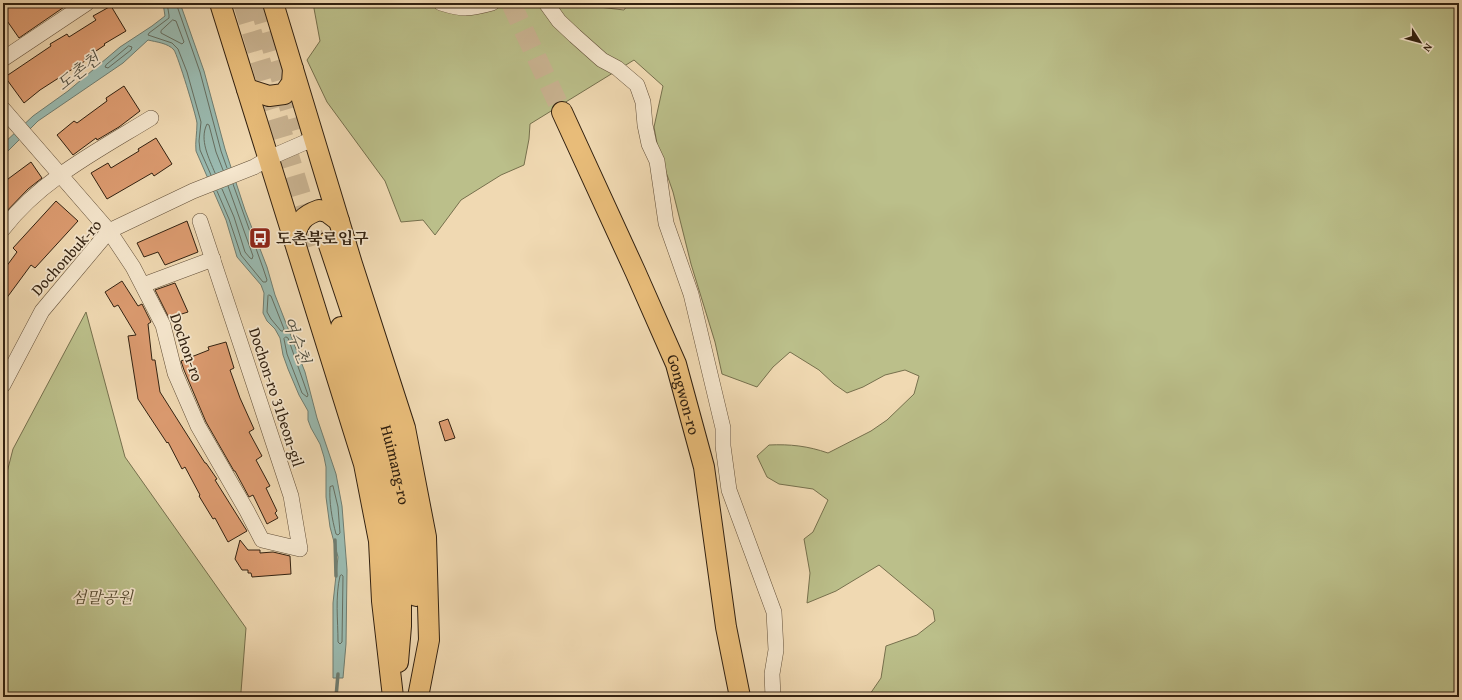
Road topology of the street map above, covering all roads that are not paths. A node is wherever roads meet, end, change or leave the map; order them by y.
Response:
1 (86, 3) edge
2 (220, 3) edge
3 (273, 3) edge
4 (441, 3) edge
5 (492, 3) edge
6 (546, 3) edge
7 (5, 54) edge
8 (293, 69) junction
9 (247, 89) junction
10 (3, 109) edge
11 (562, 112) tunnel mouth
12 (151, 118) dead end
13 (315, 138) junction
14 (262, 162) junction
15 (61, 175) junction
16 (200, 221) dead end
17 (339, 221) junction
18 (3, 229) edge
19 (109, 231) junction
20 (294, 238) junction
21 (213, 259) junction
22 (143, 285) junction
23 (3, 385) edge
24 (262, 540) joint
25 (394, 697) edge
26 (416, 697) edge
27 (740, 697) edge
28 (773, 697) edge

1 - 7 street
2 - 9 main road
3 - 8 main road
4 - 5 street
6 - 28 street
8 - 9 main road
8 - 13 main road
9 - 14 main road
10 - 15 street, Dochon-ro
11 - 27 main road, Gongwon-ro
12 - 15 street
13 - 14 street
13 - 17 main road
14 - 19 street, Dochonbuk-ro
14 - 20 main road
15 - 18 street
15 - 19 street, Dochon-ro
16 - 21 street, Dochon-ro 31beon-gil
17 - 20 main road
17 - 26 main road
19 - 22 street, Dochon-ro
19 - 23 street, Dochonbuk-ro
20 - 25 main road
21 - 22 street
21 - 24 street, Dochon-ro 31beon-gil
22 - 24 street, Dochon-ro
25 - 26 main road, Huimang-ro

